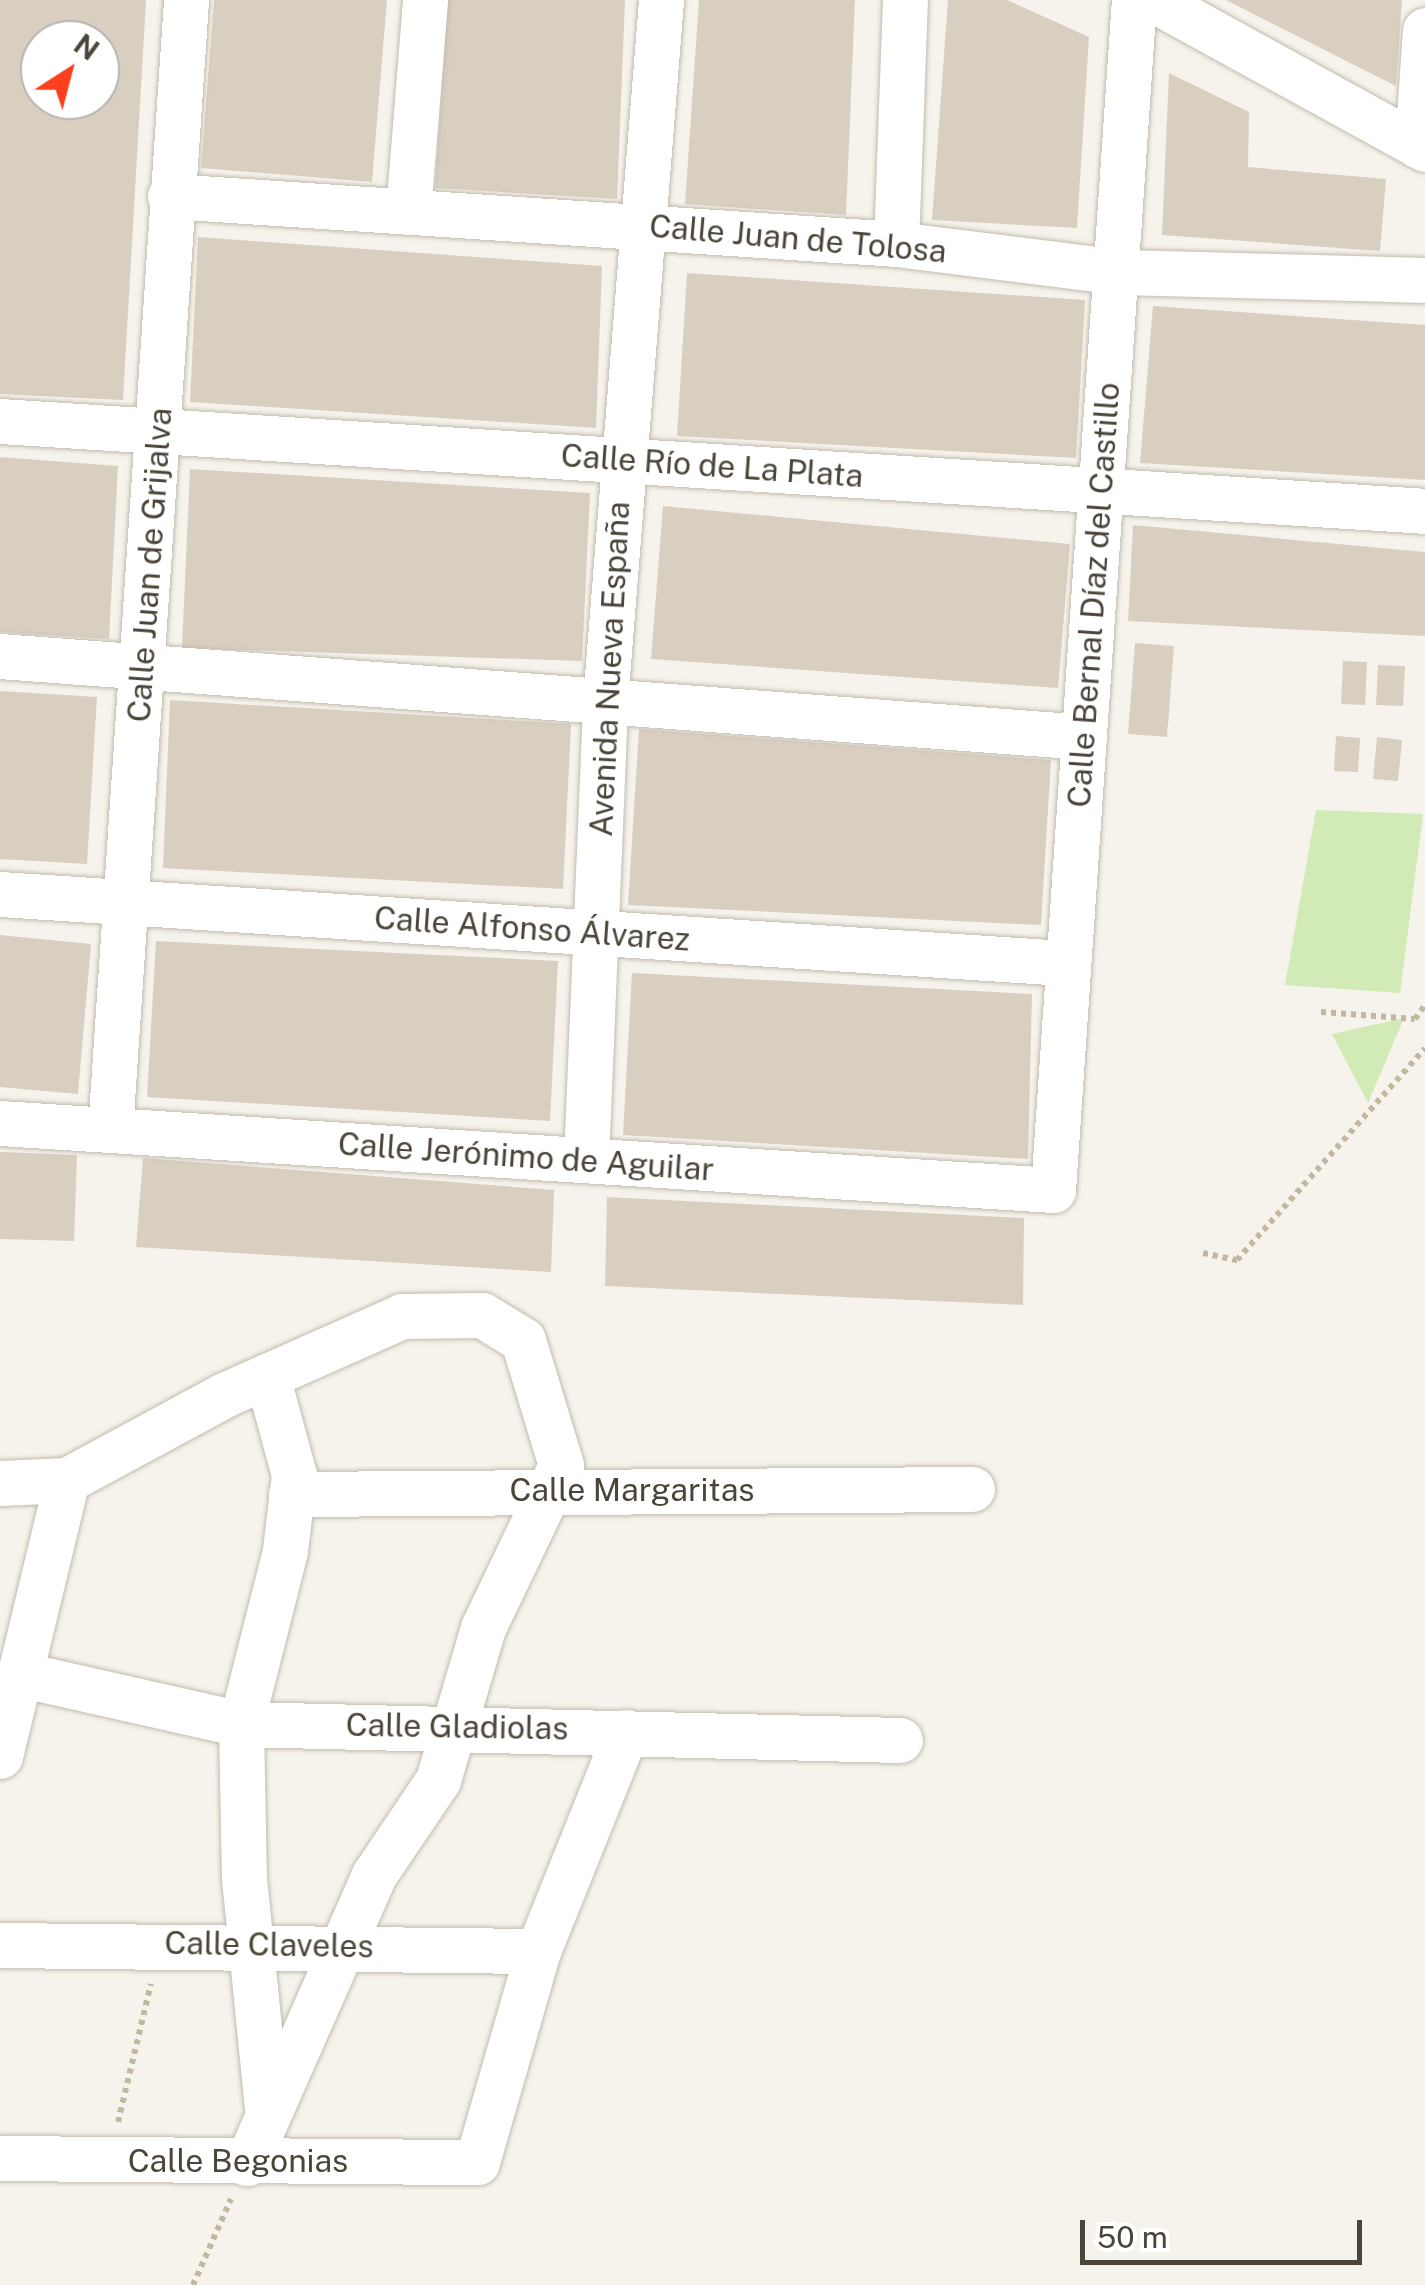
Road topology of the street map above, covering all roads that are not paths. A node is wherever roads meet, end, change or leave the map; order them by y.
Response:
1 (186, 0) edge
2 (424, 0) edge
3 (662, 0) edge
4 (904, 0) edge
5 (1134, 0) edge
6 (1154, 0) edge
7 (1425, 30) edge
8 (1421, 147) edge
9 (170, 196) junction
10 (408, 212) junction
11 (640, 226) junction
12 (896, 244) junction
13 (1122, 272) junction
14 (1425, 280) edge
15 (0, 421) edge
16 (160, 431) junction
17 (623, 461) junction
18 (1099, 490) junction
19 (1425, 511) edge
20 (0, 656) edge
21 (143, 667) junction
22 (605, 701) junction
23 (1084, 737) junction
24 (0, 894) edge
25 (126, 902) junction
26 (595, 933) junction
27 (1064, 963) junction
28 (0, 1124) edge
29 (110, 1130) junction
30 (586, 1160) junction
31 (1053, 1190) joint
32 (267, 1376) junction
33 (68, 1480) junction
34 (0, 1483) edge
35 (972, 1489) dead end
36 (549, 1490) junction
37 (292, 1494) junction
38 (19, 1674) junction
39 (452, 1723) junction
40 (240, 1724) junction
41 (626, 1732) junction
42 (900, 1740) dead end
43 (0, 1756) edge
44 (250, 1942) junction
45 (0, 1944) edge
46 (341, 1944) junction
47 (538, 1952) junction
48 (268, 2114) junction
49 (0, 2158) edge
50 (247, 2163) junction

1 - 9 street, Calle Juan de Grijalva
2 - 10 street
3 - 11 street, Avenida Nueva España
4 - 12 street
5 - 13 street, Calle Bernal Díaz del Castillo
6 - 8 street
7 - 8 street
9 - 10 street, Calle Juan de Tolosa
9 - 16 street, Calle Juan de Grijalva
10 - 11 street, Calle Juan de Tolosa
11 - 12 street, Calle Juan de Tolosa
11 - 17 street, Avenida Nueva España
12 - 13 street, Calle Juan de Tolosa
13 - 14 street, Calle Juan de Tolosa
13 - 18 street, Calle Bernal Díaz del Castillo
15 - 16 street, Calle Río de La Plata
16 - 17 street, Calle Río de La Plata
16 - 21 street, Calle Juan de Grijalva
17 - 18 street, Calle Río de La Plata
17 - 22 street, Avenida Nueva España
18 - 19 street, Calle Río de La Plata
18 - 23 street, Calle Bernal Díaz del Castillo
20 - 21 street
21 - 22 street
21 - 25 street, Calle Juan de Grijalva
22 - 23 street
22 - 26 street, Avenida Nueva España
23 - 27 street, Calle Bernal Díaz del Castillo
24 - 25 street, Calle Alfonso Álvarez
25 - 26 street, Calle Alfonso Álvarez
25 - 29 street, Calle Juan de Grijalva
26 - 27 street, Calle Alfonso Álvarez
26 - 30 street, Avenida Nueva España
27 - 31 street, Calle Bernal Díaz del Castillo
28 - 29 street, Calle Jerónimo de Aguilar
29 - 30 street, Calle Jerónimo de Aguilar
30 - 31 street, Calle Jerónimo de Aguilar
32 - 33 street
32 - 36 street
32 - 37 street
33 - 34 street
33 - 38 street
35 - 36 street, Calle Margaritas
36 - 37 street, Calle Margaritas
36 - 39 street
37 - 40 street
38 - 40 street, Calle Gladiolas
38 - 43 street
39 - 40 street, Calle Gladiolas
39 - 41 street, Calle Gladiolas
39 - 46 street
40 - 44 street
41 - 42 street, Calle Gladiolas
41 - 47 street
44 - 45 street, Calle Claveles
44 - 46 street, Calle Claveles
44 - 48 street
46 - 47 street, Calle Claveles
46 - 48 street
47 - 50 street, Calle Begonias
48 - 50 street
49 - 50 street, Calle Begonias

